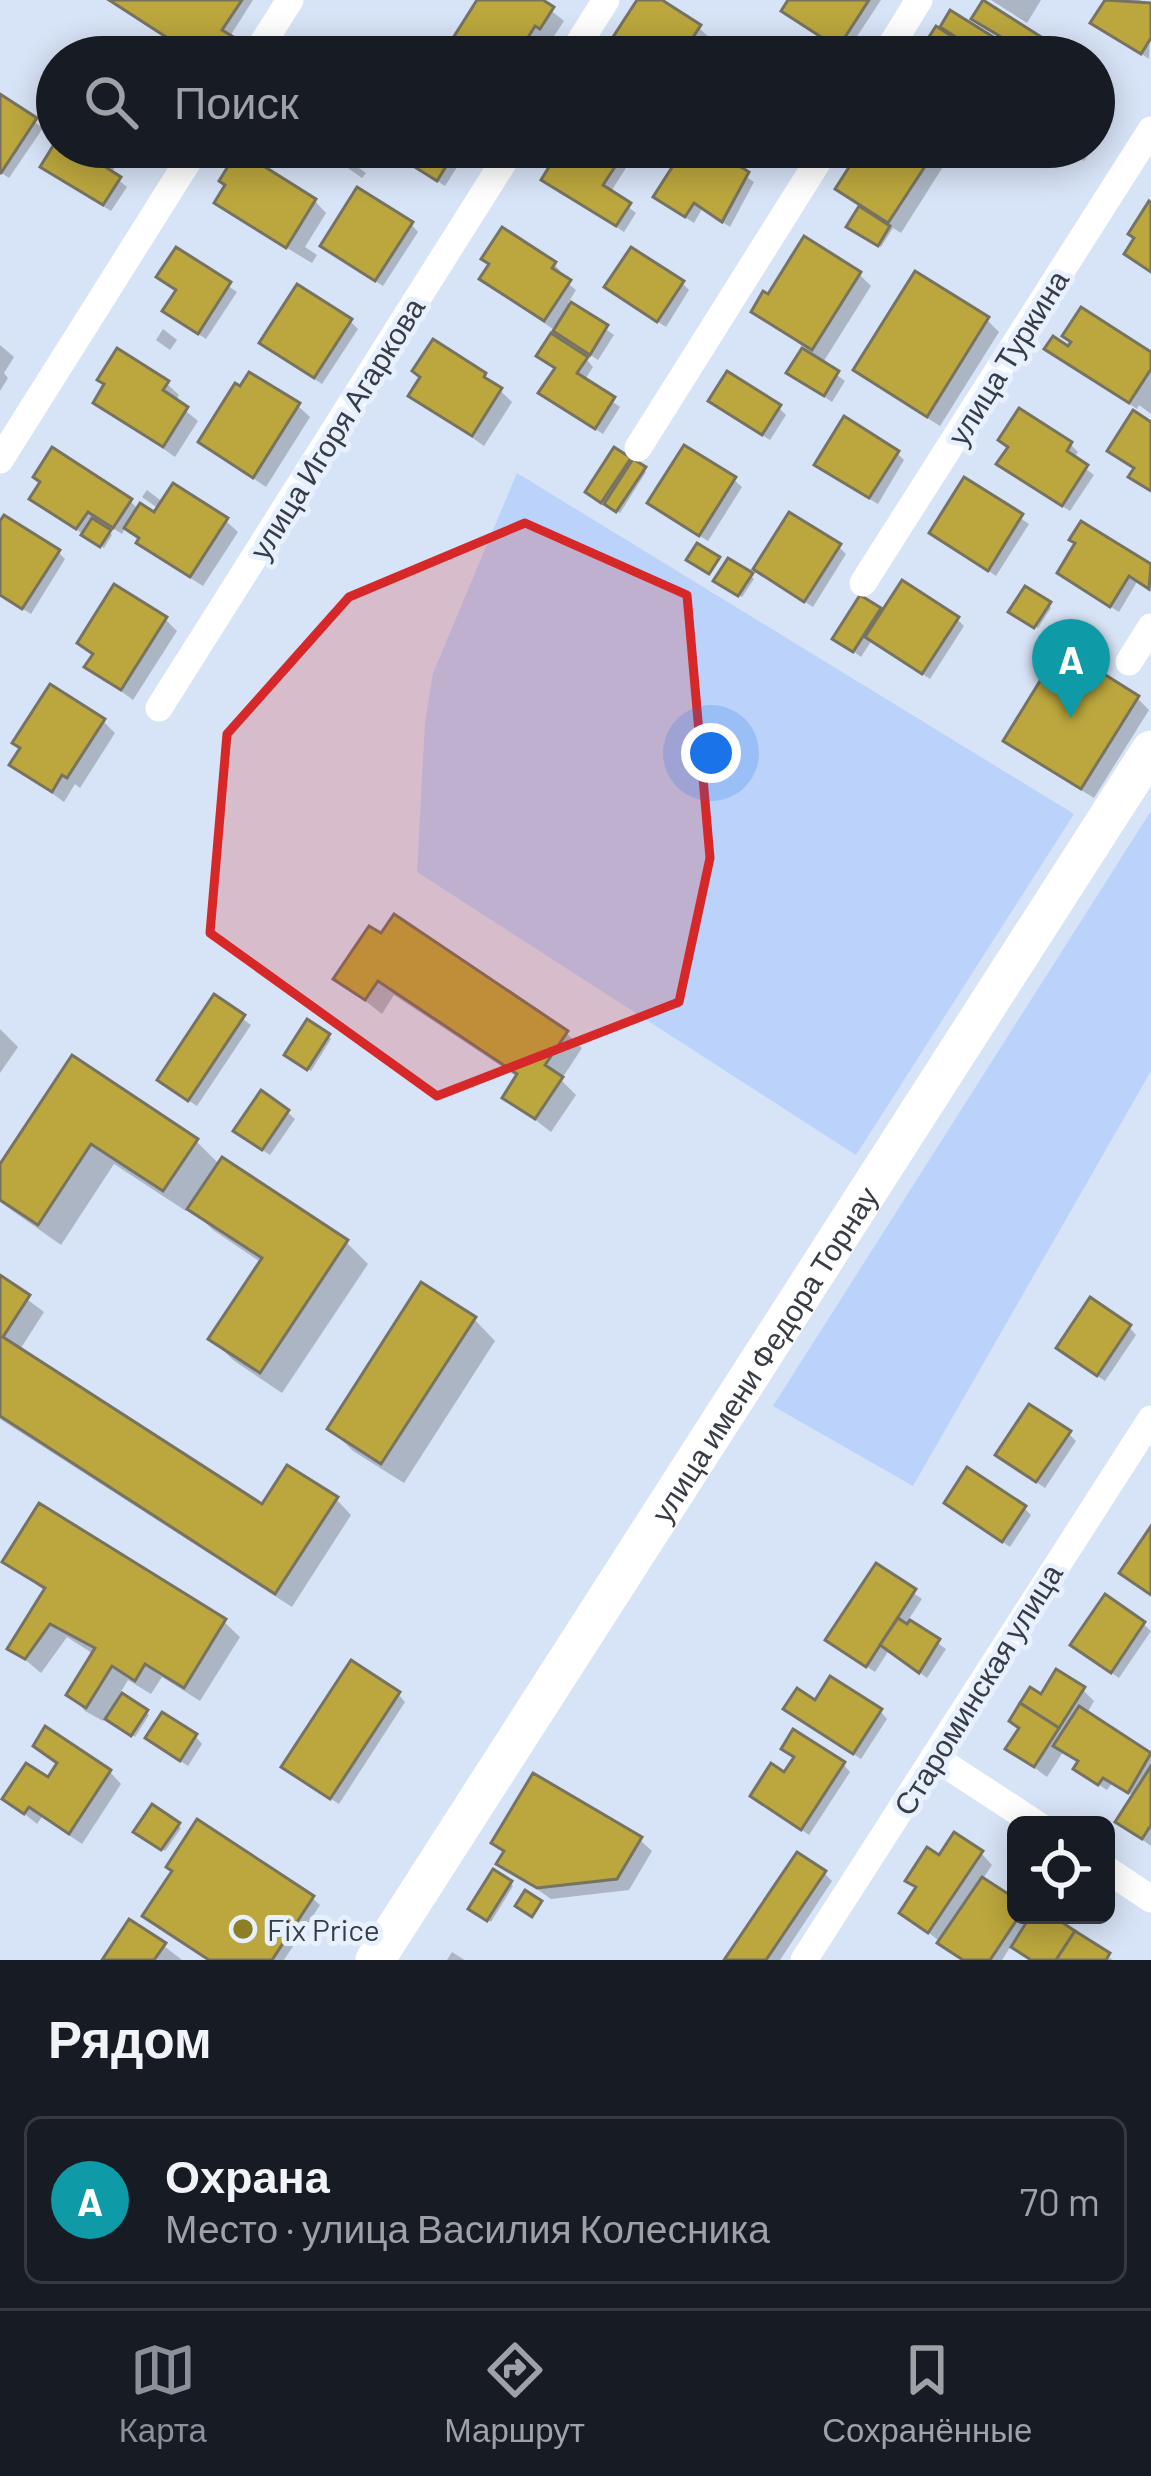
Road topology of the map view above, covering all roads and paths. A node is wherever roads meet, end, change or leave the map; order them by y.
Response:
1 (290, 0) edge
2 (605, 0) edge
3 (920, 0) edge
4 (267, 36) edge
5 (583, 36) edge
6 (897, 36) edge
7 (1151, 130) edge
8 (184, 168) edge
9 (500, 168) edge
10 (814, 168) edge
11 (638, 448) dead end
12 (0, 460) edge
13 (863, 584) dead end
14 (1151, 627) edge
15 (1129, 662) dead end
16 (159, 708) dead end
17 (1151, 750) edge
18 (1151, 1419) edge
19 (934, 1757) junction
20 (1024, 1816) edge
21 (1115, 1875) edge
22 (1151, 1899) edge
23 (375, 1960) edge
24 (803, 1960) edge

1 - 4 street
2 - 5 street
3 - 6 street
7 - 13 street, улица Туркина
8 - 12 street
9 - 16 street, улица Игоря Агаркова
10 - 11 street
14 - 15 street
17 - 23 street, улица имени Федора Торнау
18 - 19 street, Староминская улица
19 - 20 street
19 - 24 street, Староминская улица
21 - 22 street

